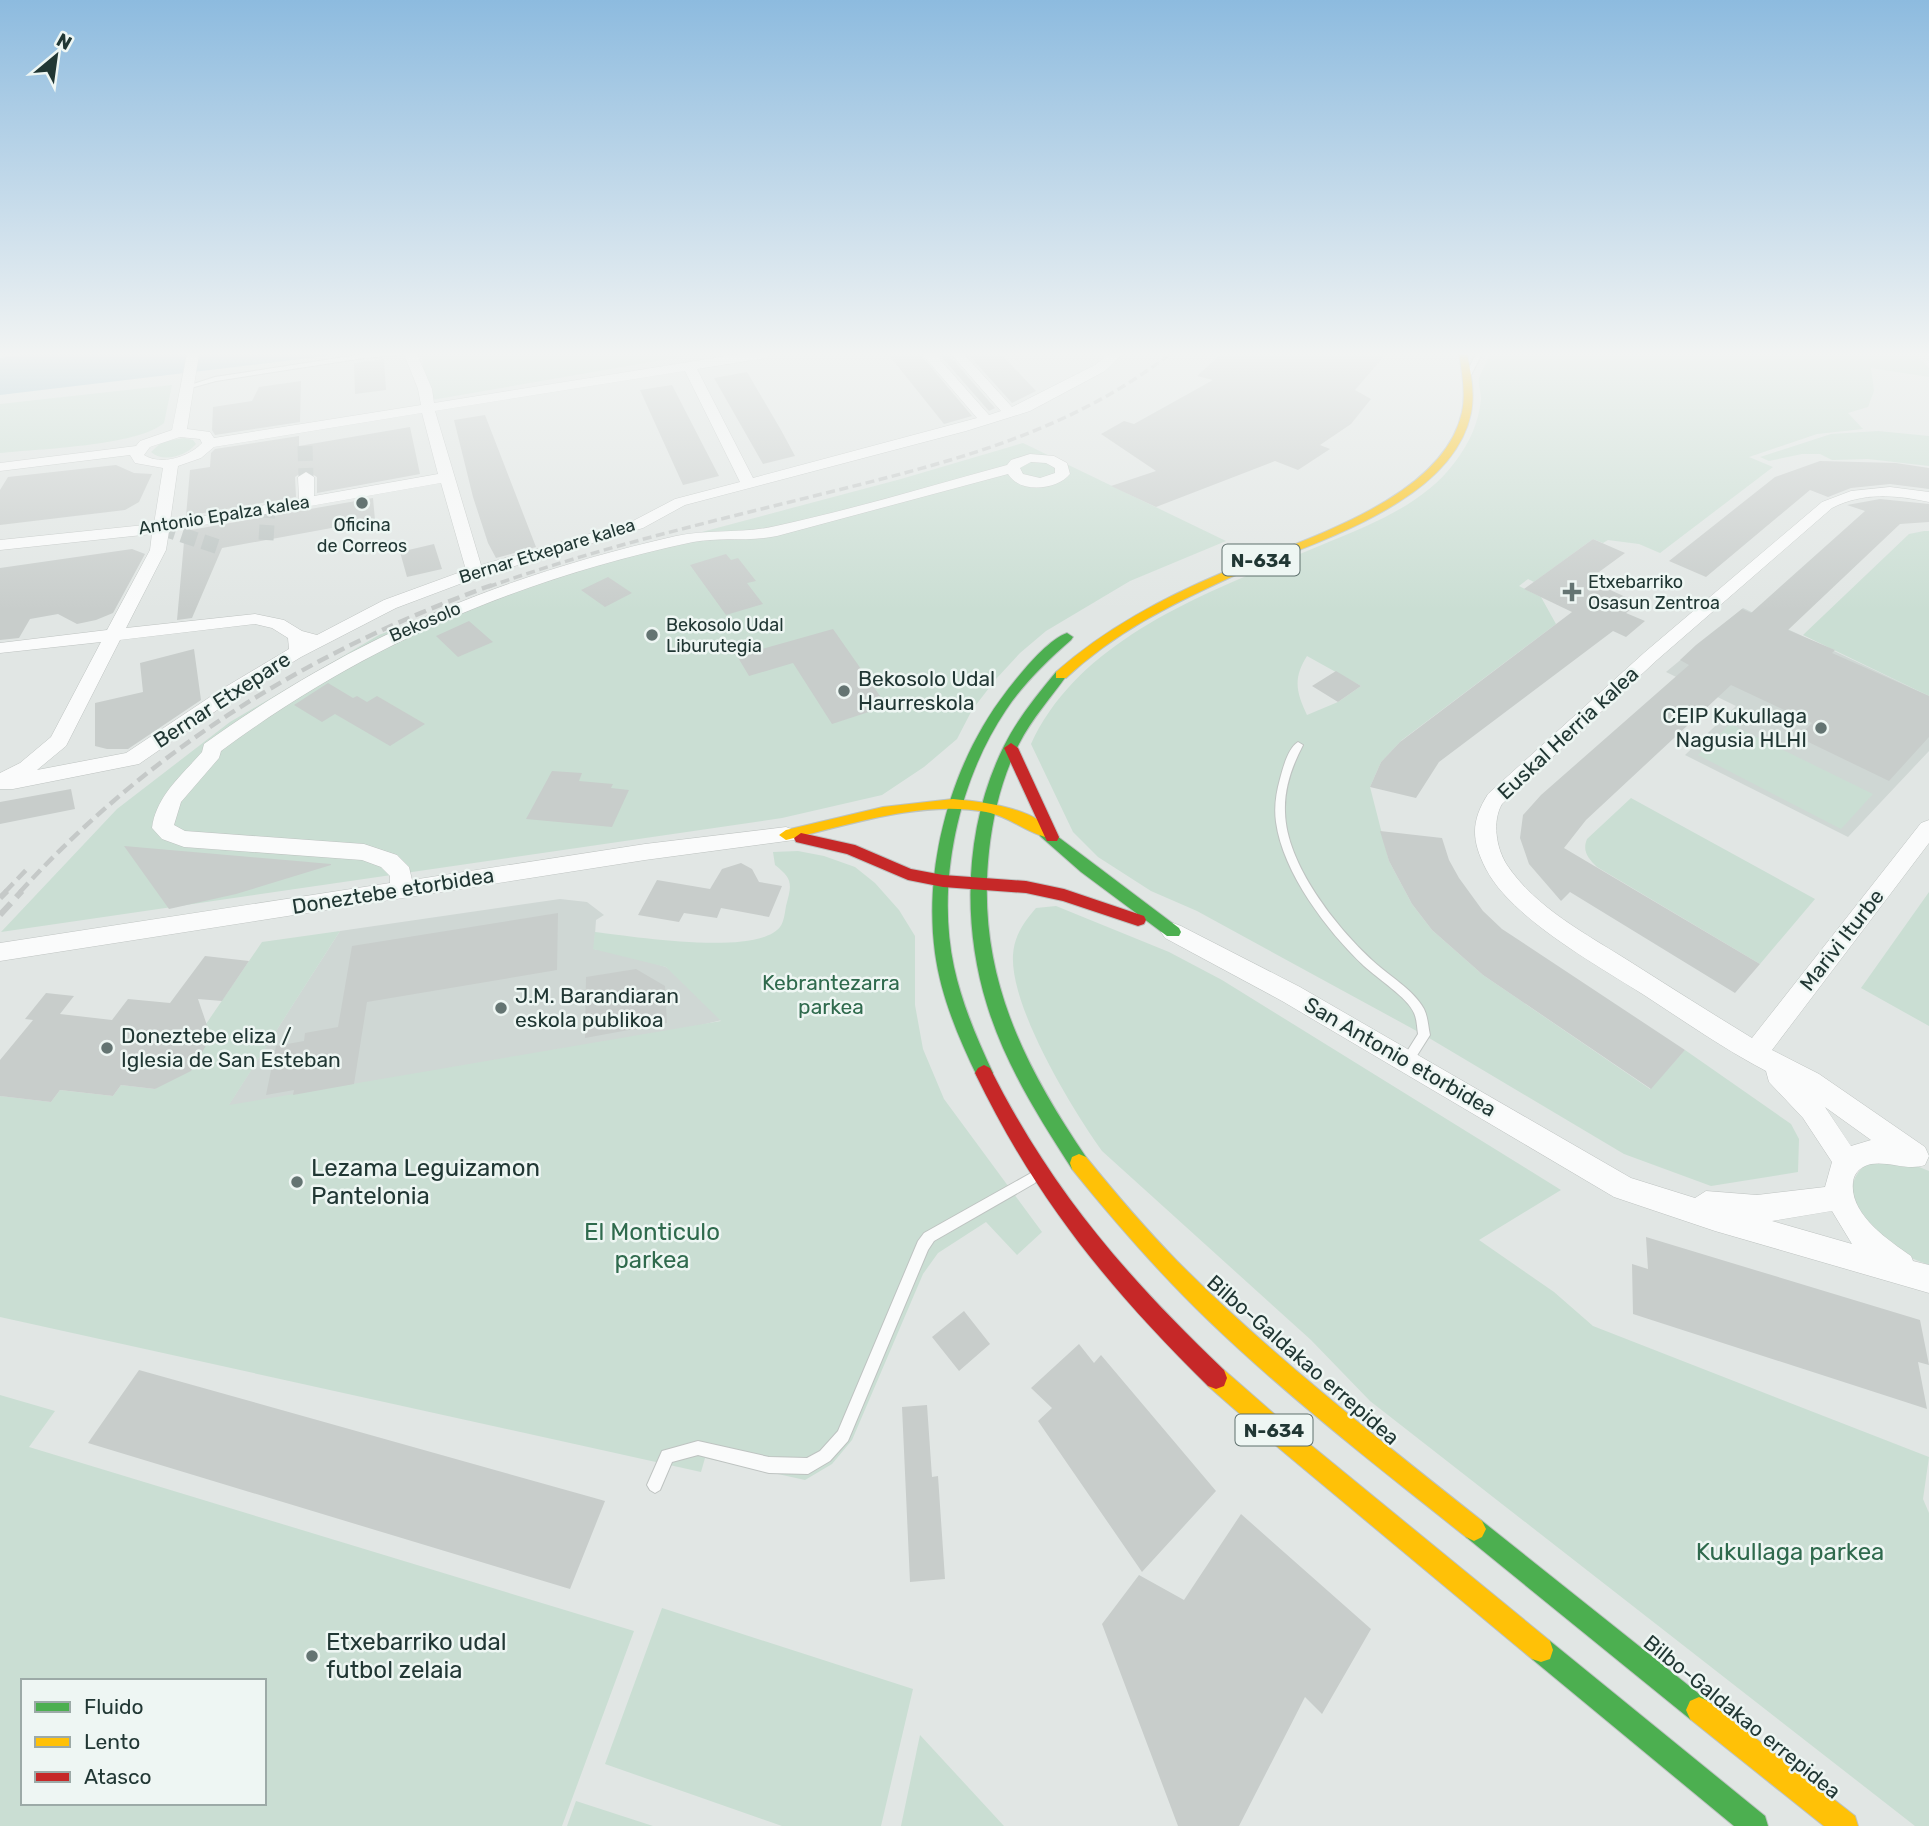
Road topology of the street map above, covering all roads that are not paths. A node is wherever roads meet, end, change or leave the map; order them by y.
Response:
1 (155, 439) edge
2 (209, 439) edge
3 (233, 439) edge
4 (305, 439) edge
5 (435, 439) edge
6 (726, 439) edge
7 (915, 439) edge
8 (1455, 439) edge
9 (209, 443) junction
10 (305, 446) tunnel mouth
11 (139, 450) junction
12 (171, 463) junction
13 (0, 467) edge
14 (1012, 468) dead end
15 (306, 477) tunnel mouth
16 (447, 477) junction
17 (749, 484) junction
18 (1929, 497) edge
19 (307, 502) junction
20 (161, 528) junction
21 (0, 545) edge
22 (475, 572) junction
23 (1079, 629) dead end
24 (111, 634) junction
25 (295, 644) junction
26 (0, 648) edge
27 (978, 746) junction
28 (1298, 746) dead end
29 (1011, 748) junction
30 (948, 775) dead end
31 (0, 783) edge
32 (929, 790) dead end
33 (955, 806) junction
34 (987, 810) junction
35 (895, 811) junction
36 (1929, 828) edge
37 (786, 835) junction
38 (1052, 838) junction
39 (1048, 859) dead end
40 (879, 861) junction
41 (943, 881) junction
42 (1032, 881) junction
43 (979, 884) junction
44 (402, 890) junction
45 (908, 890) dead end
46 (1011, 902) dead end
47 (925, 907) dead end
48 (996, 921) dead end
49 (941, 922) junction
50 (1173, 932) junction
51 (0, 952) edge
52 (986, 962) junction
53 (1755, 1053) junction
54 (1407, 1061) junction
55 (1922, 1159) edge
56 (1846, 1161) junction
57 (1038, 1175) junction
58 (1624, 1188) junction
59 (1840, 1196) junction
60 (1928, 1279) edge
61 (655, 1485) dead end
62 (1755, 1826) edge
63 (1845, 1826) edge

1 - 11 street
2 - 9 street
3 - 9 street
4 - 10 street
5 - 16 street
6 - 17 street
7 - 17 street, Bernar Etxepare kalea
8 - 29 highway, Bilbo-Galdakao errepidea / N-634
9 - 12 street
11 - 12 street
11 - 13 street
12 - 20 street
14 - 44 street, Bekosolo
15 - 19 street
16 - 19 street, Antonio Epalza kalea
16 - 22 street
17 - 22 street, Bernar Etxepare kalea
18 - 53 street, Euskal Herria kalea
19 - 20 street, Antonio Epalza kalea
20 - 21 street, Antonio Epalza kalea
20 - 24 street
22 - 25 street, Bernar Etxepare kalea
23 - 27 highway, N-634
24 - 25 street
24 - 26 street
24 - 31 street
25 - 31 street, Bernar Etxepare
27 - 30 highway
27 - 33 highway, N-634
28 - 54 lane
29 - 34 highway, Bilbo-Galdakao errepidea / N-634
29 - 38 highway
32 - 35 highway
33 - 34 highway
33 - 35 highway
33 - 41 highway, N-634
34 - 38 highway
34 - 43 highway, Bilbo-Galdakao errepidea / N-634
35 - 37 highway
35 - 40 highway
36 - 53 street, Marivi Iturbe
37 - 40 highway
37 - 44 street, Doneztebe etorbidea
38 - 39 highway
38 - 50 highway
40 - 41 highway
40 - 45 highway
41 - 43 highway
41 - 49 highway, N-634
42 - 43 highway
42 - 46 highway
42 - 50 highway
43 - 52 highway, Bilbo-Galdakao errepidea / N-634
44 - 51 street, Doneztebe etorbidea
47 - 49 highway
48 - 52 highway
49 - 57 highway, N-634
50 - 54 street, San Antonio etorbidea
52 - 63 highway, Bilbo-Galdakao errepidea / N-634
53 - 55 street, Euskal Herria kalea
53 - 56 street, Euskal Herria kalea
54 - 58 street, San Antonio etorbidea
55 - 56 street
56 - 59 street
57 - 61 lane
57 - 62 highway, N-634
58 - 59 street, San Antonio etorbidea
58 - 60 street, San Antonio etorbidea
59 - 60 street

